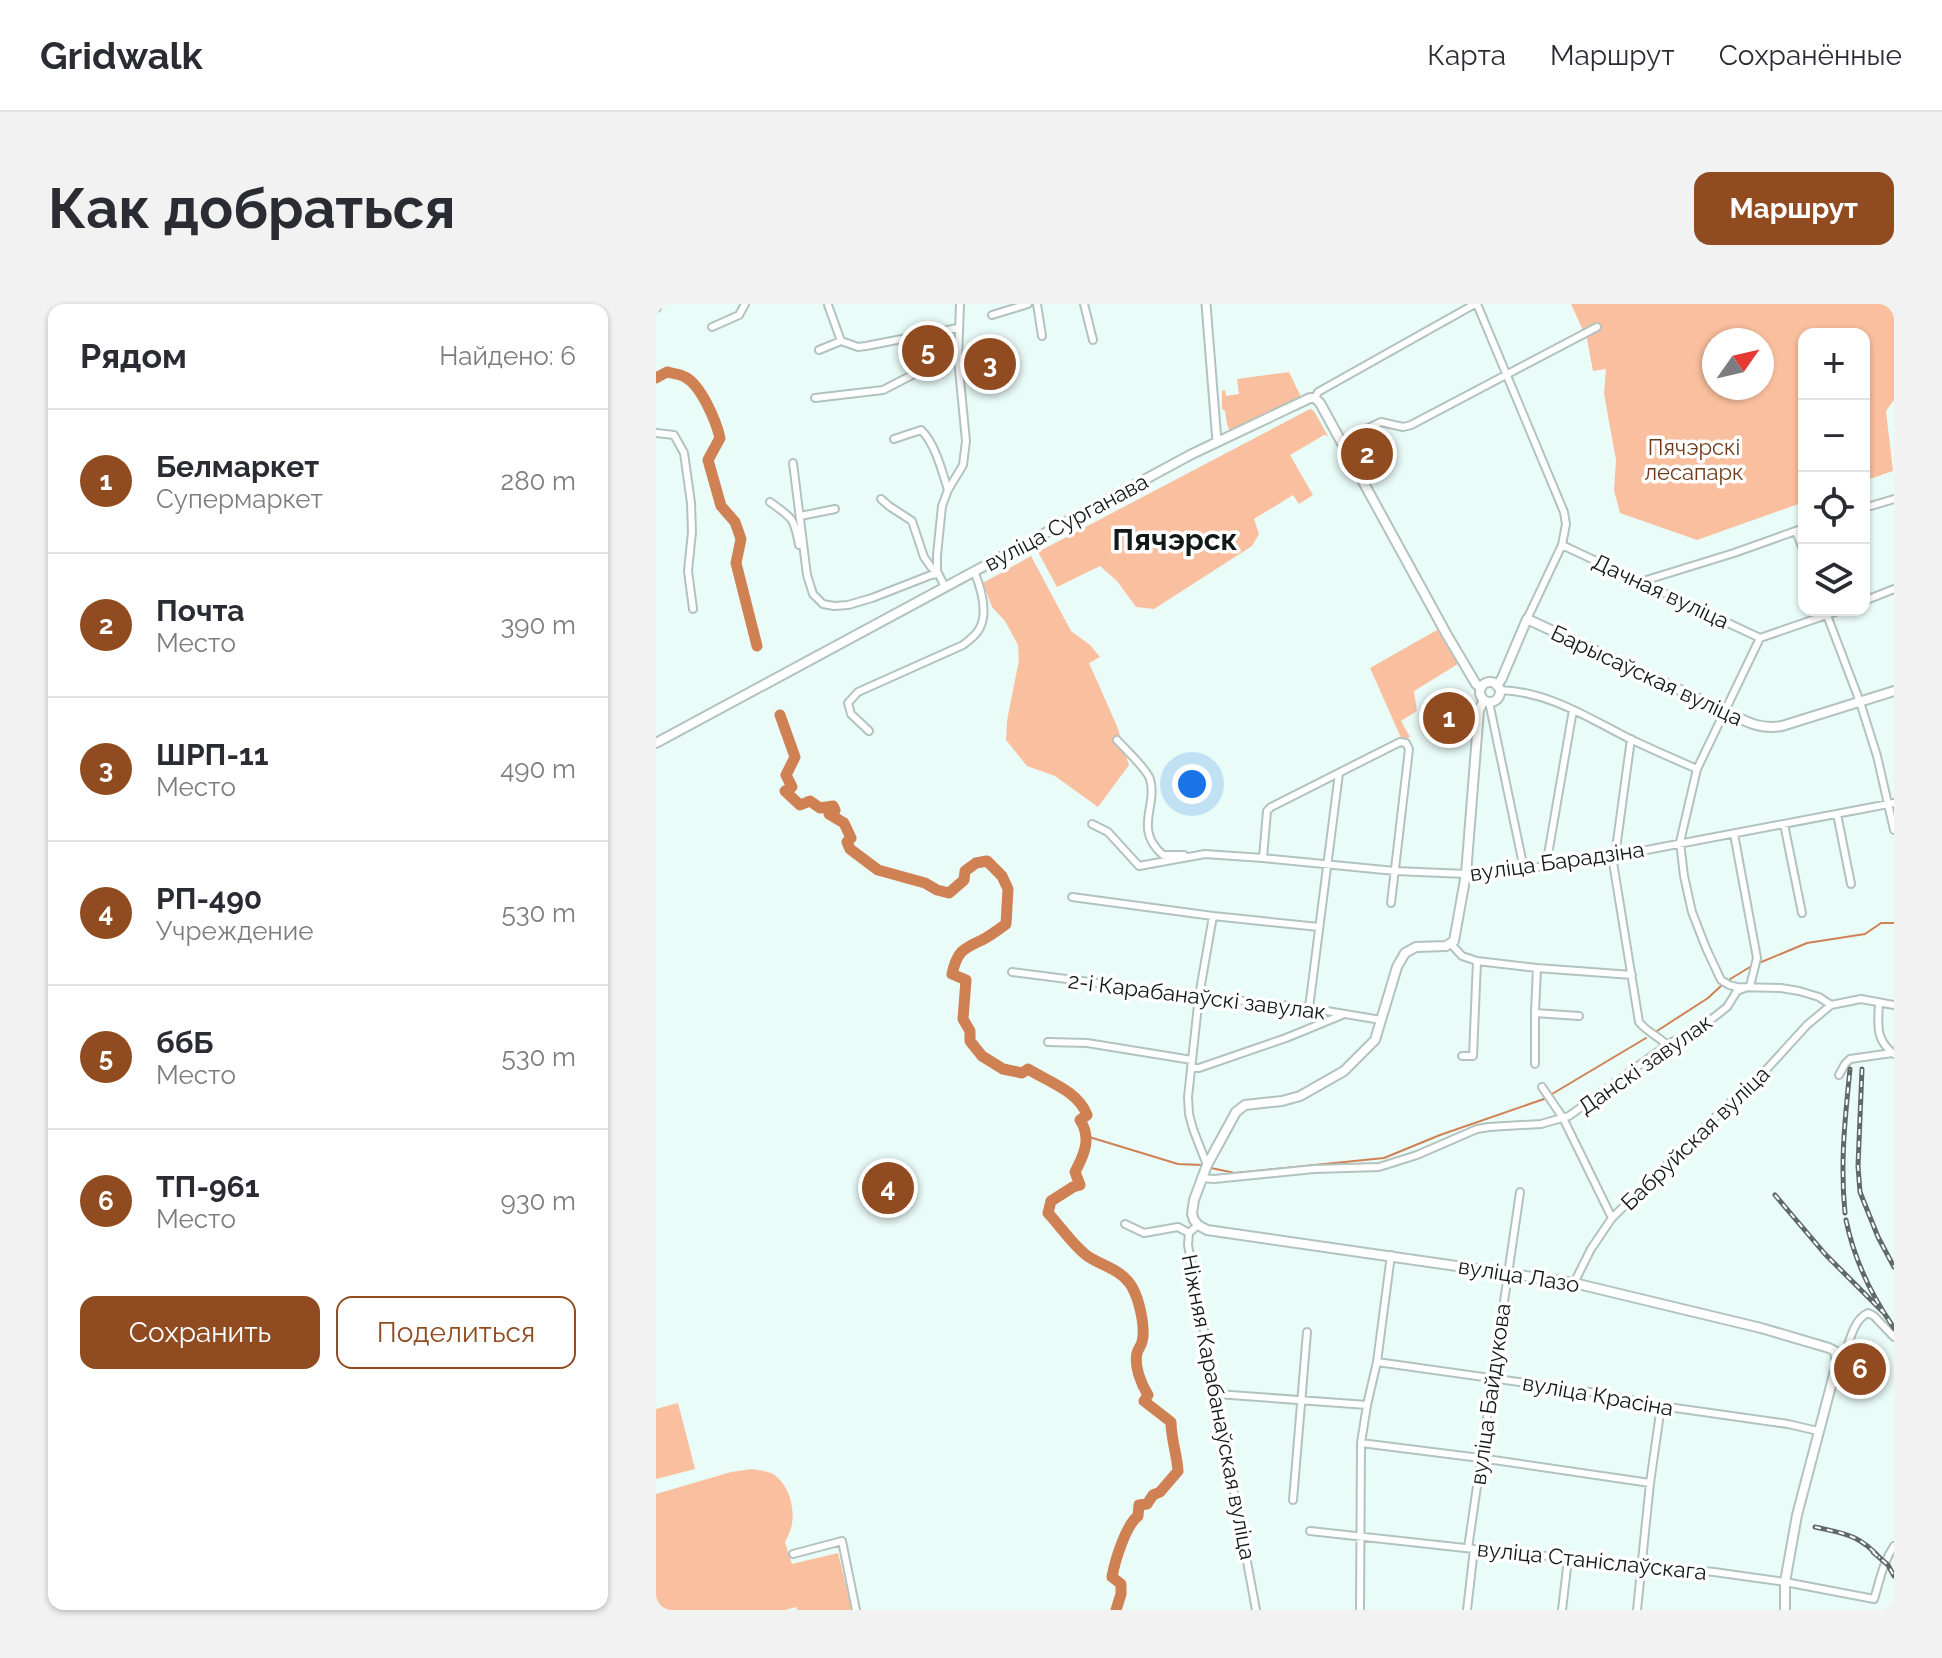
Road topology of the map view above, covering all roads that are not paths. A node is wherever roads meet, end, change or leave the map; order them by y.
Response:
1 (745, 304) edge
2 (960, 304) edge
3 (1028, 304) edge
4 (1037, 304) edge
5 (1084, 304) edge
6 (1206, 304) edge
7 (1476, 304) edge
8 (828, 305) edge
9 (992, 315) dead end
10 (712, 327) dead end
11 (1597, 327) dead end
12 (958, 328) junction
13 (1042, 336) dead end
14 (1093, 340) dead end
15 (841, 341) junction
16 (819, 350) dead end
17 (958, 359) junction
18 (1507, 374) junction
19 (815, 398) dead end
20 (1315, 398) junction
21 (656, 433) edge
22 (894, 439) dead end
23 (1341, 441) junction
24 (1217, 442) junction
25 (793, 463) dead end
26 (948, 490) junction
27 (881, 499) dead end
28 (1894, 499) edge
29 (770, 502) dead end
30 (1870, 506) edge
31 (835, 509) dead end
32 (800, 516) junction
33 (1798, 530) edge
34 (1562, 545) junction
35 (804, 555) junction
36 (974, 571) junction
37 (938, 574) junction
38 (1640, 582) junction
39 (945, 587) junction
40 (1894, 589) edge
41 (1870, 599) edge
42 (693, 609) dead end
43 (1818, 616) edge
44 (1827, 616) edge
45 (1527, 619) junction
46 (1760, 638) junction
47 (1481, 688) junction
48 (1498, 688) junction
49 (1894, 691) edge
50 (1486, 701) junction
51 (1860, 702) junction
52 (1573, 710) junction
53 (1725, 711) junction
54 (869, 731) dead end
55 (1631, 739) junction
56 (1117, 740) dead end
57 (656, 743) edge
58 (1697, 769) junction
59 (1339, 773) junction
60 (1891, 803) edge
61 (1837, 814) junction
62 (1092, 824) dead end
63 (1784, 824) junction
64 (1894, 830) edge
65 (1734, 834) junction
66 (1680, 842) junction
67 (1192, 855) junction
68 (1613, 856) junction
69 (1263, 858) junction
70 (1327, 866) junction
71 (1546, 866) junction
72 (1524, 869) junction
73 (1395, 871) junction
74 (1466, 874) junction
75 (1851, 884) dead end
76 (1072, 897) dead end
77 (1391, 903) dead end
78 (1802, 913) dead end
79 (1213, 916) junction
80 (1319, 927) junction
81 (1451, 944) junction
82 (1477, 961) junction
83 (1537, 968) junction
84 (1012, 972) dead end
85 (1632, 975) junction
86 (1750, 986) junction
87 (1199, 996) junction
88 (1879, 1003) junction
89 (1831, 1005) junction
90 (1894, 1005) edge
91 (1309, 1008) junction
92 (1535, 1013) junction
93 (1344, 1015) junction
94 (1579, 1016) dead end
95 (1381, 1020) junction
96 (1048, 1042) dead end
97 (1667, 1045) junction
98 (1893, 1053) edge
99 (1462, 1056) dead end
100 (1192, 1060) junction
101 (1535, 1064) dead end
102 (1191, 1068) junction
103 (1839, 1075) dead end
104 (1542, 1087) dead end
105 (1563, 1118) junction
106 (1207, 1165) junction
107 (1201, 1178) junction
108 (1520, 1192) dead end
109 (1612, 1218) junction
110 (1125, 1224) dead end
111 (1198, 1225) junction
112 (1189, 1233) junction
113 (1391, 1255) junction
114 (1508, 1272) junction
115 (1574, 1283) junction
116 (1307, 1332) dead end
117 (1894, 1337) edge
118 (1836, 1354) junction
119 (1377, 1362) junction
120 (1492, 1377) junction
121 (1217, 1394) junction
122 (1303, 1401) junction
123 (1367, 1405) junction
124 (1661, 1406) junction
125 (1818, 1431) junction
126 (1361, 1443) junction
127 (1480, 1458) junction
128 (1650, 1483) junction
129 (1293, 1500) dead end
130 (1310, 1531) dead end
131 (1362, 1537) junction
132 (1894, 1546) edge
133 (1471, 1549) junction
134 (793, 1554) dead end
135 (1568, 1559) junction
136 (1641, 1565) junction
137 (1785, 1582) junction
138 (856, 1610) edge
139 (1256, 1610) edge
140 (1360, 1610) edge
141 (1467, 1610) edge
142 (1562, 1610) edge
143 (1637, 1610) edge
144 (1785, 1610) edge

1 - 10 street
2 - 12 street
3 - 9 street
4 - 13 street
5 - 14 street
6 - 24 street
7 - 18 street
7 - 20 street, вуліца Сурганава
8 - 15 street
11 - 18 street
12 - 15 street
12 - 17 street
15 - 16 street
17 - 19 street
17 - 26 street
18 - 23 street
18 - 34 street
20 - 23 main road
20 - 24 main road, вуліца Сурганава
21 - 42 street
22 - 26 street
23 - 47 main road
24 - 36 main road, вуліца Сурганава
25 - 32 street
26 - 37 street
27 - 37 street
28 - 30 street
29 - 35 street
31 - 32 street
32 - 35 street
33 - 38 street
34 - 38 street, Дачная вуліца
34 - 45 street
35 - 37 street
36 - 39 main road, вуліца Сурганава
36 - 54 street
37 - 39 street
38 - 46 street, Дачная вуліца
39 - 57 main road, вуліца Сурганава
40 - 41 street
43 - 46 street
44 - 51 street
45 - 48 main road
45 - 53 main road, Барысаўская вуліца
46 - 53 street
47 - 48 main road
47 - 50 main road
48 - 50 main road
48 - 52 street
49 - 51 main road, Барысаўская вуліца
50 - 72 street
50 - 74 main road
51 - 53 main road, Барысаўская вуліца
51 - 60 street
52 - 55 street
52 - 71 street
53 - 58 street
55 - 58 street
55 - 68 street
56 - 67 street
58 - 66 street
59 - 69 street
59 - 70 street
59 - 73 street
60 - 61 street, вуліца Барадзіна
60 - 64 street
61 - 63 street, вуліца Барадзіна
61 - 75 street
62 - 67 street, вуліца Барадзіна
63 - 65 street, вуліца Барадзіна
63 - 78 street
65 - 66 street, вуліца Барадзіна
65 - 86 street
66 - 68 street, вуліца Барадзіна
66 - 86 street
67 - 69 street, вуліца Барадзіна
68 - 71 street, вуліца Барадзіна
68 - 85 street
69 - 70 street, вуліца Барадзіна
70 - 73 street, вуліца Барадзіна
70 - 80 street
71 - 72 street, вуліца Барадзіна
72 - 74 street, вуліца Барадзіна
73 - 74 street, вуліца Барадзіна
73 - 77 street
74 - 81 main road
76 - 79 street
79 - 80 street
79 - 87 street
80 - 91 street
81 - 82 street
81 - 95 main road, Ніжняя Карабанаўская вуліца
82 - 83 street
82 - 99 street
83 - 85 street
83 - 92 street
84 - 87 street, 2-і Карабанаўскі завулак
85 - 97 street
86 - 89 street
86 - 97 street, Данскі завулак
87 - 91 street, 2-і Карабанаўскі завулак
87 - 100 street
88 - 89 street
88 - 90 street
88 - 98 street
89 - 109 street, Бабруйская вуліца
91 - 93 street, 2-і Карабанаўскі завулак
92 - 94 street
92 - 101 street
93 - 95 street, 2-і Карабанаўскі завулак
93 - 102 street
95 - 106 main road, Ніжняя Карабанаўская вуліца
96 - 100 street
97 - 105 street, Данскі завулак
98 - 103 street
100 - 102 street
102 - 106 street
104 - 105 street
105 - 107 street, Данскі завулак
105 - 109 street
106 - 107 main road, Ніжняя Карабанаўская вуліца
107 - 111 main road, Ніжняя Карабанаўская вуліца
108 - 114 street, вуліца Байдукова
109 - 115 street, Бабруйская вуліца
110 - 112 street
111 - 112 street, Ніжняя Карабанаўская вуліца
111 - 113 main road, вуліца Лазо
112 - 121 street, Ніжняя Карабанаўская вуліца
113 - 114 main road, вуліца Лазо
113 - 119 street
114 - 115 main road, вуліца Лазо
114 - 120 street, вуліца Байдукова
115 - 118 main road, вуліца Лазо
116 - 122 street
117 - 118 street
118 - 125 main road
119 - 120 street, вуліца Красіна
119 - 123 street
120 - 124 street, вуліца Красіна
120 - 127 street, вуліца Байдукова
121 - 122 street
121 - 139 street, Ніжняя Карабанаўская вуліца
122 - 123 street
122 - 129 street
123 - 126 street
124 - 125 street, вуліца Красіна
124 - 128 street
125 - 137 main road
126 - 127 street
126 - 131 street
127 - 128 street
127 - 133 street, вуліца Байдукова
128 - 136 street
130 - 131 street, вуліца Станіслаўскага
131 - 133 street, вуліца Станіслаўскага
131 - 140 street
132 - 137 street, вуліца Станіслаўскага
133 - 135 street, вуліца Станіслаўскага
133 - 141 street, вуліца Байдукова
134 - 138 street
135 - 136 street, вуліца Станіслаўскага
135 - 142 street
136 - 137 street, вуліца Станіслаўскага
136 - 143 street
137 - 144 main road

